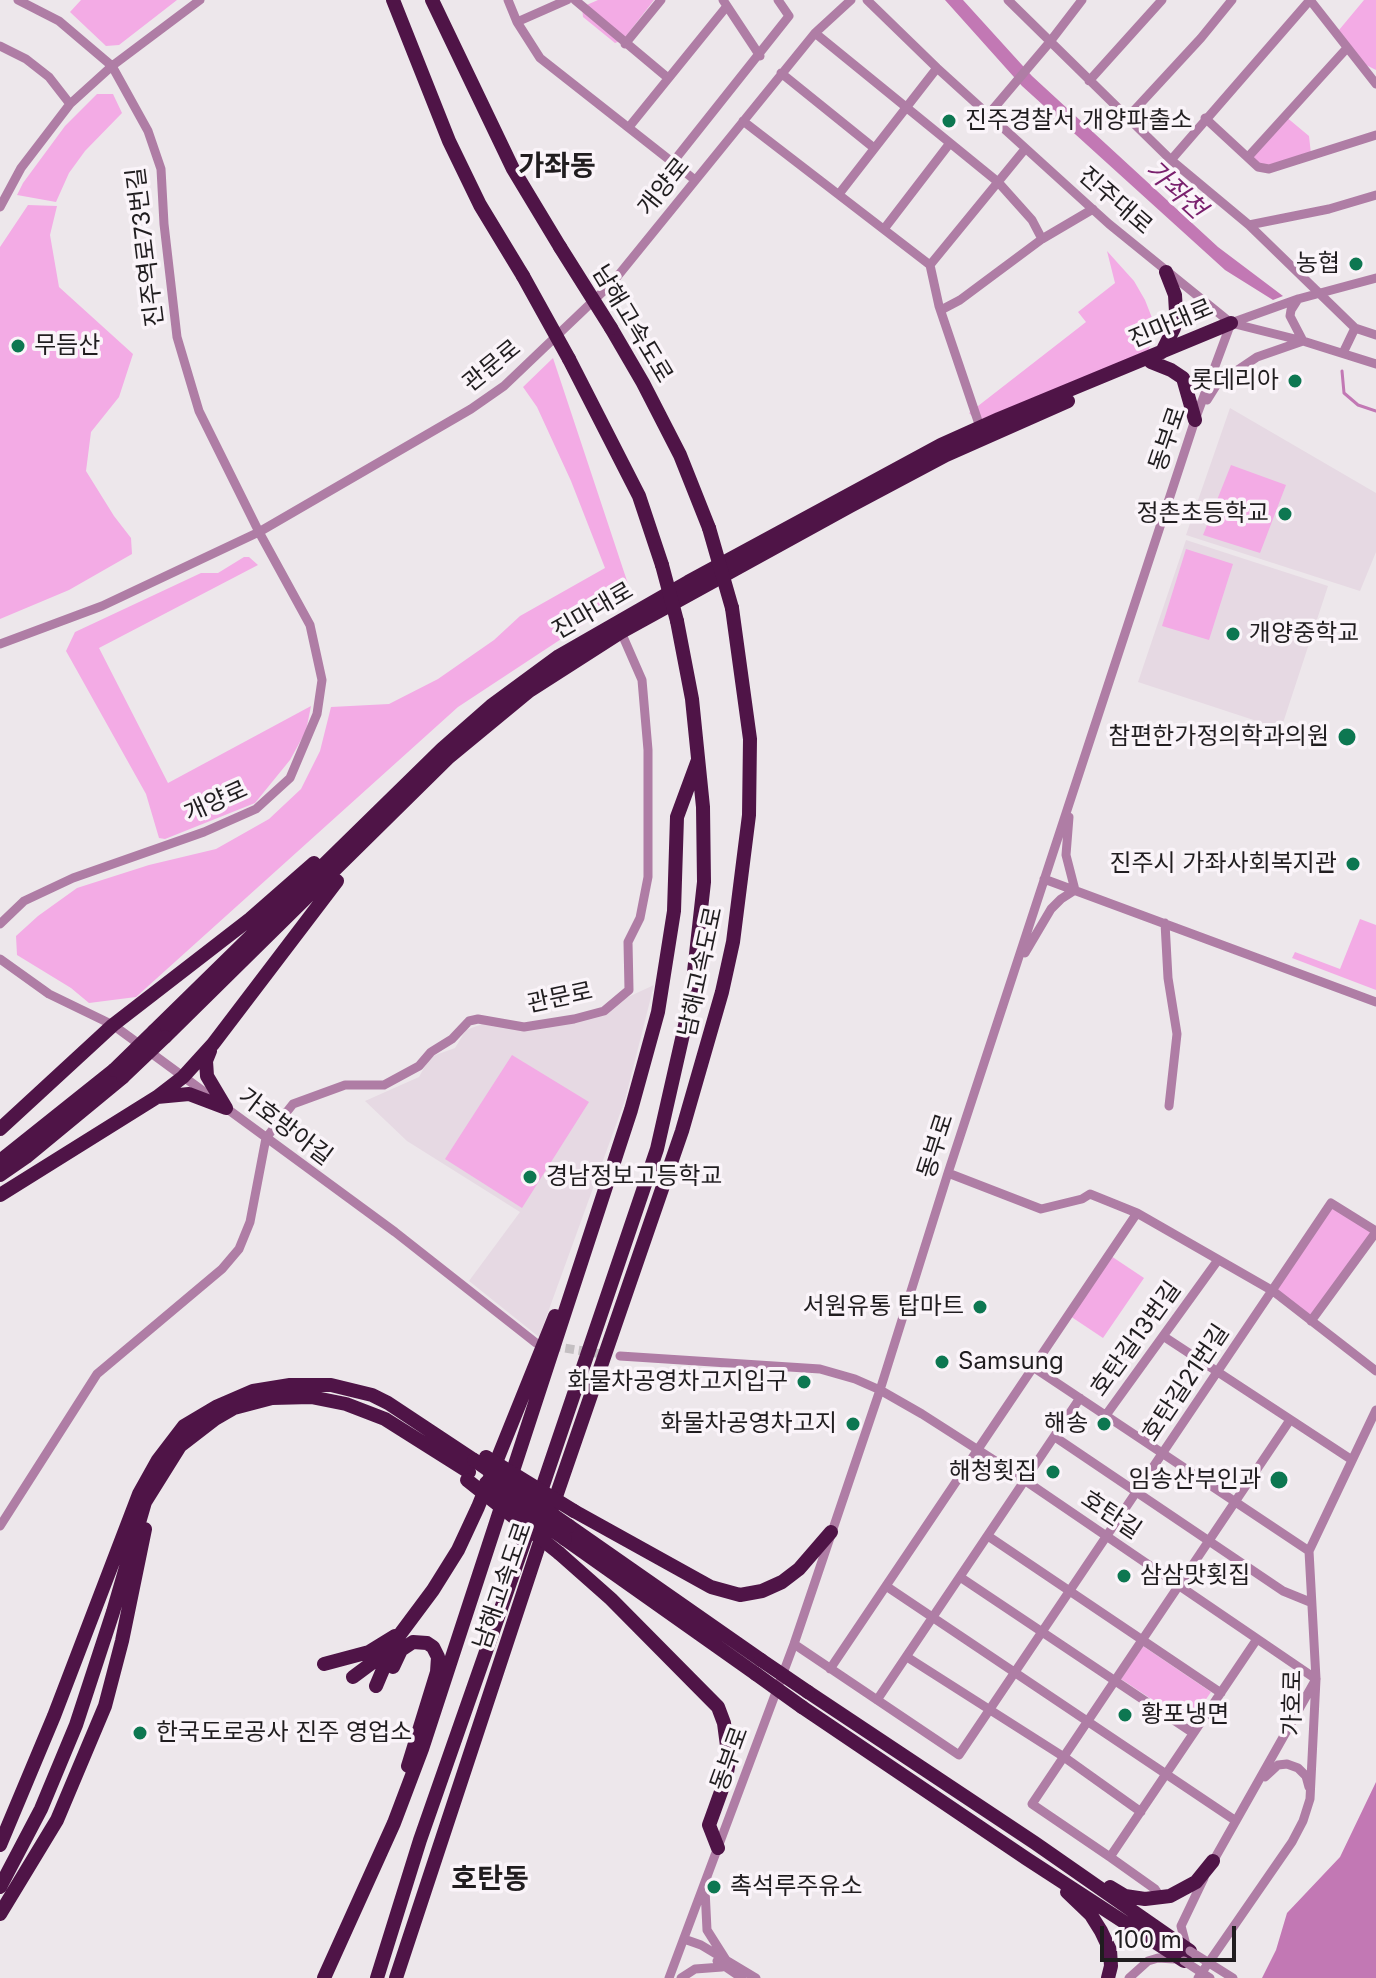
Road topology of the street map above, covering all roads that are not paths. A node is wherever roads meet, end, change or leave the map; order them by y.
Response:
1 (18, 0) edge
2 (200, 0) edge
3 (393, 0) edge
4 (432, 0) edge
5 (508, 0) edge
6 (567, 0) edge
7 (575, 0) edge
8 (661, 0) edge
9 (778, 0) edge
10 (851, 0) edge
11 (867, 0) edge
12 (1008, 0) edge
13 (1082, 0) edge
14 (1162, 0) edge
15 (1232, 0) edge
16 (1310, 0) edge
17 (725, 3) edge
18 (517, 22) junction
19 (815, 33) junction
20 (1049, 43) junction
21 (625, 44) junction
22 (0, 46) edge
23 (1347, 48) junction
24 (760, 56) junction
25 (112, 66) junction
26 (937, 68) junction
27 (781, 73) junction
28 (668, 78) junction
29 (1089, 81) junction
30 (1376, 84) edge
31 (70, 104) junction
32 (906, 107) junction
33 (988, 115) junction
34 (1128, 117) junction
35 (1205, 118) junction
36 (743, 121) junction
37 (629, 127) junction
38 (1376, 135) edge
39 (950, 143) junction
40 (874, 148) junction
41 (1025, 149) junction
42 (1248, 157) junction
43 (1171, 160) junction
44 (673, 162) junction
45 (695, 180) junction
46 (998, 182) junction
47 (839, 194) junction
48 (1376, 195) edge
49 (0, 207) edge
50 (1093, 209) junction
51 (1249, 225) junction
52 (884, 229) junction
53 (1042, 239) junction
54 (930, 265) junction
55 (1166, 272) junction
56 (1376, 278) edge
57 (1322, 294) junction
58 (1298, 299) junction
59 (941, 310) junction
60 (573, 321) joint
61 (1231, 323) junction
62 (1355, 328) junction
63 (1376, 335) edge
64 (1303, 341) junction
65 (1162, 352) junction
66 (1343, 353) junction
67 (1151, 362) junction
68 (1376, 364) edge
69 (1195, 420) junction
70 (980, 427) junction
71 (259, 532) junction
72 (621, 632) junction
73 (0, 644) edge
74 (700, 755) junction
75 (1074, 787) junction
76 (397, 808) junction
77 (351, 838) junction
78 (1044, 879) junction
79 (1075, 890) junction
80 (1165, 923) junction
81 (0, 924) edge
82 (0, 959) edge
83 (1016, 970) junction
84 (1376, 1002) edge
85 (113, 1025) junction
86 (160, 1034) junction
87 (213, 1044) junction
88 (119, 1073) junction
89 (183, 1077) junction
90 (157, 1097) junction
91 (1169, 1106) dead end
92 (226, 1108) junction
93 (0, 1129) edge
94 (266, 1138) junction
95 (0, 1161) edge
96 (948, 1173) junction
97 (0, 1175) edge
98 (0, 1195) edge
99 (1137, 1213) junction
100 (1376, 1232) edge
101 (585, 1250) junction
102 (1218, 1260) junction
103 (1273, 1291) junction
104 (1311, 1321) junction
105 (1163, 1336) junction
106 (536, 1343) dead end
107 (620, 1356) tunnel mouth
108 (1033, 1367) junction
109 (1376, 1371) edge
110 (1218, 1373) junction
111 (880, 1390) junction
112 (1080, 1398) junction
113 (1376, 1410) edge
114 (1106, 1415) junction
115 (1290, 1420) junction
116 (1055, 1437) junction
117 (431, 1439) junction
118 (978, 1450) junction
119 (1163, 1453) junction
120 (1352, 1460) junction
121 (472, 1466) junction
122 (1025, 1481) junction
123 (1136, 1492) junction
124 (145, 1502) junction
125 (1235, 1502) junction
126 (0, 1526) edge
127 (831, 1532) junction
128 (988, 1536) junction
129 (1106, 1536) junction
130 (564, 1539) junction
131 (1209, 1542) junction
132 (1309, 1551) junction
133 (960, 1577) junction
134 (886, 1586) junction
135 (1179, 1586) junction
136 (1069, 1591) junction
137 (1310, 1602) junction
138 (933, 1617) junction
139 (405, 1628) junction
140 (1042, 1631) junction
141 (1257, 1639) junction
142 (1143, 1640) junction
143 (794, 1644) junction
144 (391, 1648) junction
145 (907, 1657) junction
146 (334, 1664) dead end
147 (759, 1667) junction
148 (830, 1669) junction
149 (1015, 1672) junction
150 (353, 1677) dead end
151 (1316, 1679) junction
152 (1115, 1680) junction
153 (1221, 1693) junction
154 (877, 1700) junction
155 (990, 1709) junction
156 (1088, 1721) junction
157 (1193, 1733) junction
158 (1064, 1757) junction
159 (1166, 1774) junction
160 (1311, 1790) junction
161 (405, 1793) junction
162 (1246, 1802) junction
163 (1141, 1812) junction
164 (1236, 1821) junction
165 (1035, 1843) junction
166 (0, 1845) edge
167 (718, 1848) junction
168 (1110, 1857) junction
169 (1027, 1859) junction
170 (1213, 1861) junction
171 (704, 1884) junction
172 (0, 1887) edge
173 (1161, 1898) junction
174 (0, 1914) edge
175 (684, 1939) junction
176 (1187, 1956) junction
177 (726, 1964) junction
178 (324, 1978) edge
179 (377, 1978) edge
180 (396, 1978) edge
181 (669, 1978) edge
182 (681, 1978) edge
183 (742, 1978) edge
184 (756, 1978) edge
185 (1108, 1978) edge
186 (1129, 1978) edge
187 (1198, 1978) edge
188 (1210, 1978) edge
189 (1233, 1978) edge

1 - 25 street, 진주역로73번길
2 - 25 street
3 - 74 highway, 남해고속도로, bridge
4 - 180 highway, 남해고속도로, bridge
5 - 18 street
6 - 18 street
7 - 21 street
8 - 21 street
9 - 24 street
10 - 19 street, 개양로
11 - 26 street, 진주대로
12 - 20 street
13 - 20 street
14 - 29 street
15 - 34 street
16 - 23 street
16 - 35 street
17 - 24 street
17 - 28 street
18 - 37 street
19 - 27 street, 개양로
19 - 32 street
20 - 29 street
20 - 33 street
21 - 28 street
22 - 31 street
23 - 30 street
23 - 42 street
24 - 44 street
25 - 31 street
25 - 71 street, 진주역로73번길
26 - 32 street
26 - 33 street, 진주대로
27 - 36 street, 개양로
27 - 40 street
28 - 37 street
29 - 34 street
31 - 49 street
32 - 39 street
32 - 40 street
33 - 41 street, 진주대로
34 - 43 street
35 - 42 street
35 - 43 street
36 - 45 street, 개양로
36 - 47 street
37 - 44 street
38 - 42 street
39 - 46 street
39 - 52 street
40 - 47 street
41 - 46 street
41 - 50 street, 진주대로
43 - 51 street
44 - 45 street
45 - 60 street, 개양로
46 - 53 street
46 - 54 street
47 - 52 street
48 - 51 street
50 - 53 street
50 - 55 street, 진주대로
51 - 57 street
52 - 54 street
53 - 59 street
54 - 59 street
55 - 61 street, 진주대로
55 - 65 highway
56 - 57 street
57 - 58 street
57 - 62 street
58 - 61 street
58 - 64 street
59 - 70 street
60 - 71 street, 관문로
61 - 64 street, 진주대로
61 - 65 highway, 진마대로
61 - 67 highway, 진마대로
61 - 69 street, 동부로
62 - 63 street
62 - 66 street
64 - 66 street, 진주대로
64 - 69 street
65 - 70 highway, 진마대로
66 - 68 street, 진주대로
67 - 69 highway
67 - 72 highway, 진마대로
69 - 75 street, 동부로
70 - 77 highway, 진마대로
71 - 73 street, 관문로
71 - 81 street, 개양로
72 - 76 highway, 진마대로
72 - 94 street, 관문로
74 - 101 highway
74 - 179 highway, 남해고속도로
75 - 78 street, 동부로
75 - 79 street
76 - 86 highway, 진마대로
76 - 87 highway
77 - 85 highway
77 - 86 highway, 진마대로
78 - 79 street
78 - 83 street, 동부로
79 - 80 street
79 - 83 street
80 - 84 street
80 - 91 street
82 - 85 street, 가호방아길
83 - 96 street, 동부로
85 - 89 street, 가호방아길
85 - 93 highway
86 - 88 highway, bridge
87 - 89 highway
87 - 92 highway
88 - 95 highway
88 - 97 highway
89 - 90 highway
89 - 92 street, 가호방아길
90 - 92 highway
90 - 98 highway
92 - 94 street, 가호방아길
94 - 106 street, 가호방아길
94 - 126 street
96 - 99 street
96 - 111 street, 동부로
99 - 102 street
99 - 108 street
100 - 103 street, 호탄길21번길
100 - 104 street
101 - 139 highway
101 - 161 highway
102 - 103 street
102 - 105 street, 호탄길13번길
103 - 104 street
103 - 110 street, 호탄길21번길
104 - 109 street
105 - 110 street
105 - 114 street, 호탄길13번길
107 - 111 street
108 - 112 street
108 - 118 street
110 - 115 street
110 - 119 street, 호탄길21번길
111 - 118 street, 호탄길
111 - 127 street, 동부로
112 - 114 street, 호탄길13번길
112 - 116 street, 호탄길13번길
113 - 120 street, 가호로
114 - 119 street
115 - 120 street
115 - 125 street
116 - 122 street, 호탄길13번길
116 - 123 street
117 - 121 highway
117 - 124 highway
117 - 166 highway
118 - 122 street, 호탄길
118 - 134 street
119 - 123 street, 호탄길21번길
119 - 125 street
120 - 132 street, 가호로
121 - 127 highway, bridge
121 - 130 highway, bridge
122 - 128 street, 호탄길13번길
122 - 129 street, 호탄길
123 - 129 street, 호탄길21번길
123 - 131 street
124 - 172 highway
124 - 174 highway
125 - 131 street
125 - 132 street
127 - 143 street, 동부로
128 - 133 street, 호탄길13번길
128 - 136 street
129 - 135 street, 호탄길
129 - 136 street, 호탄길21번길
130 - 147 highway
130 - 167 highway
131 - 135 street
131 - 137 street
132 - 137 street, 가호로
133 - 138 street, 호탄길13번길
133 - 140 street
134 - 138 street
134 - 148 street
135 - 141 street, 호탄길
135 - 142 street
136 - 140 street, 호탄길21번길
136 - 142 street
137 - 151 street, 가호로
138 - 145 street, 호탄길13번길
138 - 149 street
139 - 144 highway
139 - 146 highway
140 - 149 street, 호탄길21번길
140 - 152 street
141 - 151 street, 호탄길
141 - 153 street
142 - 152 street
142 - 153 street
143 - 148 street
143 - 167 street, 동부로
144 - 150 highway
144 - 161 highway
145 - 154 street, 호탄길13번길
145 - 155 street
147 - 165 highway, bridge
147 - 169 highway, bridge
148 - 154 street
149 - 155 street, 호탄길21번길
149 - 156 street
151 - 160 street, 가호로
151 - 162 street
152 - 156 street
152 - 157 street
153 - 157 street
154 - 155 street, 호탄길21번길
155 - 158 street
156 - 158 street
156 - 159 street
157 - 159 street
158 - 163 street
158 - 168 street
159 - 163 street
159 - 164 street
160 - 162 street
160 - 187 street, 가호로
161 - 178 highway
162 - 164 street
163 - 168 street
164 - 170 street
165 - 173 highway
165 - 176 highway
167 - 171 street, 동부로
168 - 173 street
169 - 176 highway
169 - 185 highway
170 - 173 highway
170 - 176 street
171 - 175 street, 동부로
171 - 177 street
175 - 177 street
175 - 181 street, 동부로
176 - 186 street
176 - 188 street, bridge
176 - 189 street, bridge
177 - 182 street
177 - 183 street
177 - 184 street

